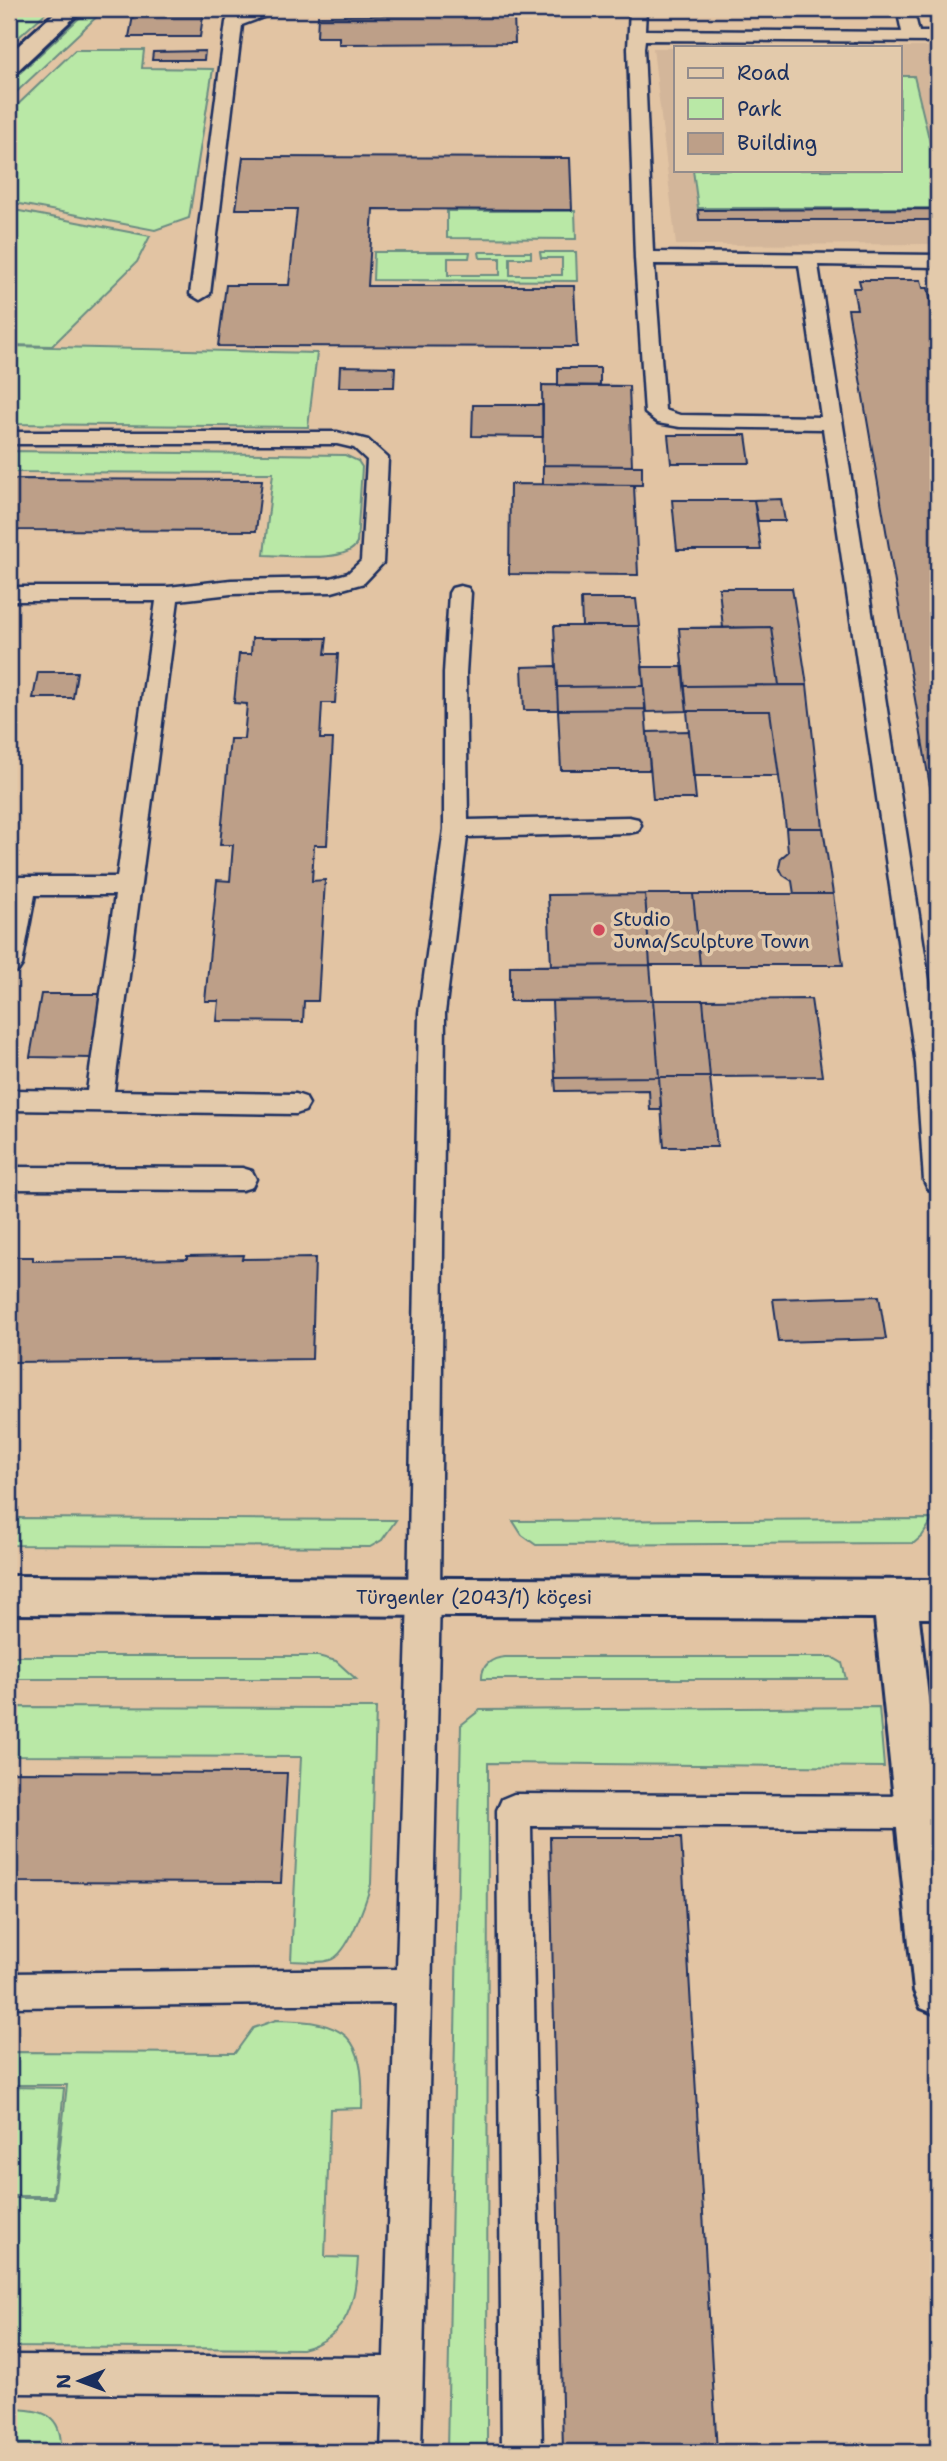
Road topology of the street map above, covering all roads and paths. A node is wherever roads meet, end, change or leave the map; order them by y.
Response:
1 (72, 9) edge
2 (268, 9) edge
3 (638, 9) edge
4 (905, 9) edge
5 (636, 35) junction
6 (912, 37) junction
7 (938, 37) edge
8 (9, 66) edge
9 (644, 258) junction
10 (808, 260) junction
11 (938, 261) edge
12 (200, 294) dead end
13 (832, 424) junction
14 (9, 438) edge
15 (460, 593) dead end
16 (9, 594) edge
17 (168, 594) junction
18 (629, 825) dead end
19 (456, 829) junction
20 (16, 886) edge
21 (129, 886) junction
22 (9, 965) edge
23 (9, 1100) edge
24 (99, 1101) junction
25 (296, 1104) dead end
26 (9, 1178) edge
27 (242, 1179) dead end
28 (938, 1181) edge
29 (9, 1595) edge
30 (424, 1597) junction
31 (916, 1599) edge
32 (916, 1812) junction
33 (413, 1986) junction
34 (9, 1990) edge
35 (938, 1991) edge
36 (9, 2374) edge
37 (403, 2376) junction
38 (401, 2452) edge
39 (522, 2452) edge

1 - 8 street
2 - 12 lane
3 - 5 lane
4 - 6 lane
5 - 6 lane
5 - 9 lane
6 - 7 lane
9 - 10 lane
9 - 13 lane
10 - 11 lane
10 - 13 lane
13 - 28 lane
14 - 17 lane
15 - 19 lane
16 - 17 lane
17 - 21 lane
18 - 19 lane
19 - 30 lane
20 - 21 lane
20 - 22 lane
21 - 24 lane
23 - 24 lane
24 - 25 lane
26 - 27 lane
29 - 30 street, Türgenler (2043/1) köçesi
30 - 31 street, Türgenler (2043/1) köçesi
30 - 33 lane
31 - 32 street
32 - 35 street
32 - 39 lane
33 - 34 lane
33 - 37 lane
36 - 37 lane
37 - 38 lane

